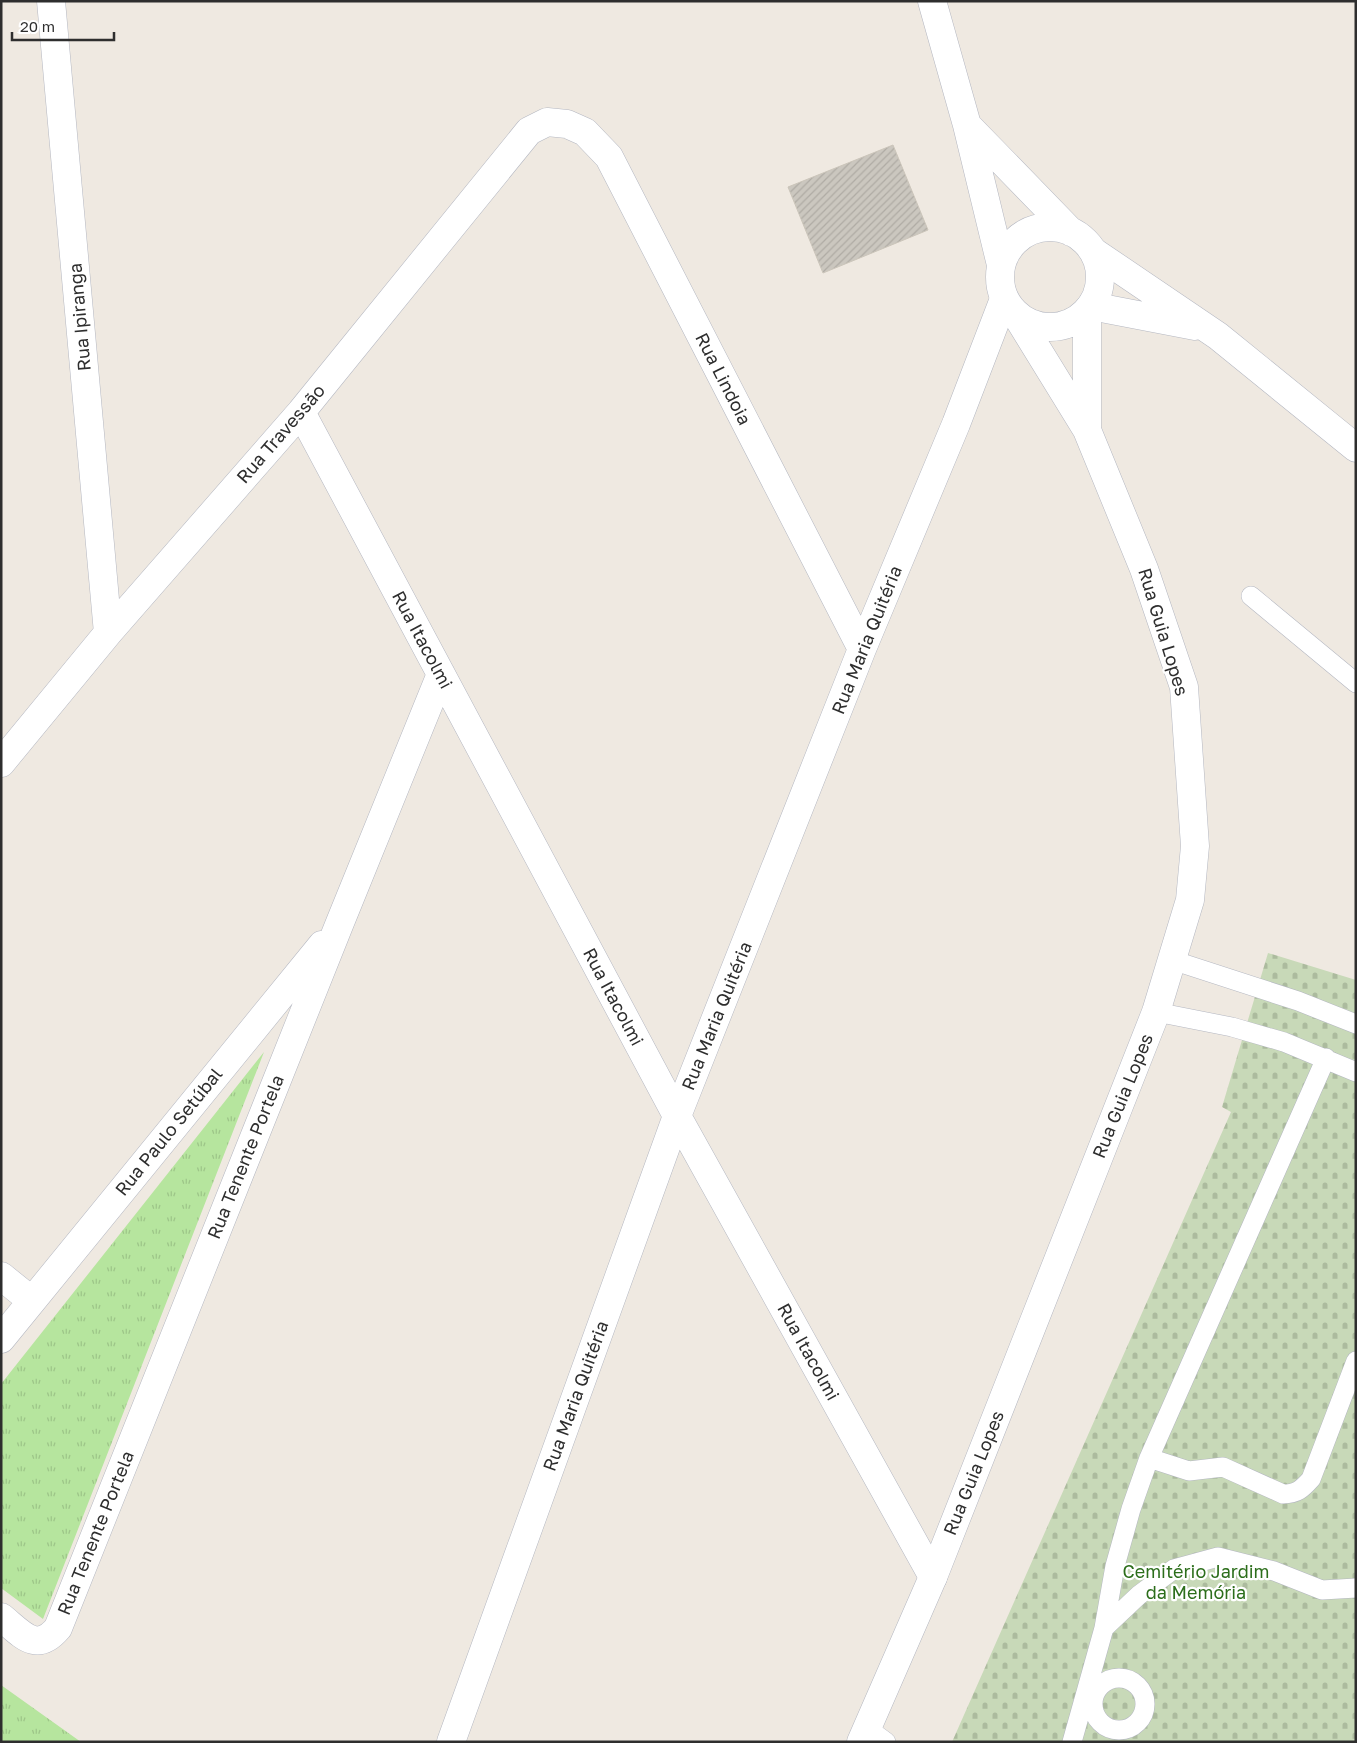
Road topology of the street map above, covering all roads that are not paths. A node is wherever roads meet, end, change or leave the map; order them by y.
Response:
1 (51, 1) edge
2 (932, 1) edge
3 (567, 124) joint
4 (967, 125) junction
5 (1071, 232) junction
6 (1094, 252) junction
7 (1001, 264) junction
8 (1009, 306) junction
9 (1089, 308) junction
10 (1209, 329) junction
11 (301, 412) junction
12 (1087, 430) junction
13 (1356, 448) edge
14 (1251, 596) dead end
15 (108, 633) junction
16 (862, 649) junction
17 (441, 674) junction
18 (1356, 683) edge
19 (1, 763) edge
20 (339, 925) junction
21 (1172, 960) junction
22 (1156, 1012) junction
23 (1356, 1024) edge
24 (1326, 1058) junction
25 (1356, 1072) edge
26 (677, 1116) junction
27 (1, 1276) edge
28 (32, 1300) junction
29 (1, 1339) edge
30 (1356, 1361) edge
31 (1150, 1458) junction
32 (933, 1577) junction
33 (1356, 1588) edge
34 (1, 1617) edge
35 (1104, 1628) junction
36 (1095, 1680) junction
37 (1093, 1711) junction
38 (872, 1737) edge
39 (1072, 1740) edge
40 (451, 1742) edge

1 - 15 street, Rua Ipiranga
2 - 4 street
3 - 11 street, Rua Travessão
3 - 16 street, Rua Lindoia
4 - 5 street
4 - 7 street
5 - 6 street
5 - 7 street
6 - 9 street
6 - 10 street
7 - 8 street
8 - 9 street
8 - 12 street, Rua Guia Lopes
8 - 16 street, Rua Maria Quitéria
9 - 10 street
9 - 12 street, Rua Guia Lopes
10 - 13 street
11 - 15 street, Rua Travessão
11 - 17 street, Rua Itacolmi
12 - 21 street, Rua Guia Lopes
14 - 18 lane
15 - 19 street, Rua Travessão
16 - 26 street, Rua Maria Quitéria
17 - 20 street, Rua Tenente Portela
17 - 26 street, Rua Itacolmi
20 - 28 street, Rua Paulo Setúbal
20 - 34 street, Rua Tenente Portela
21 - 22 street, Rua Guia Lopes
21 - 23 lane
22 - 24 lane
22 - 32 street, Rua Guia Lopes
24 - 25 lane
24 - 31 lane
26 - 32 street, Rua Itacolmi
26 - 40 street, Rua Maria Quitéria
27 - 28 street
28 - 29 street, Rua Paulo Setúbal
30 - 31 lane
31 - 35 lane
32 - 38 street, Rua Guia Lopes
33 - 35 lane
35 - 36 lane
36 - 37 lane
36 - 37 lane
36 - 39 lane
37 - 39 lane

